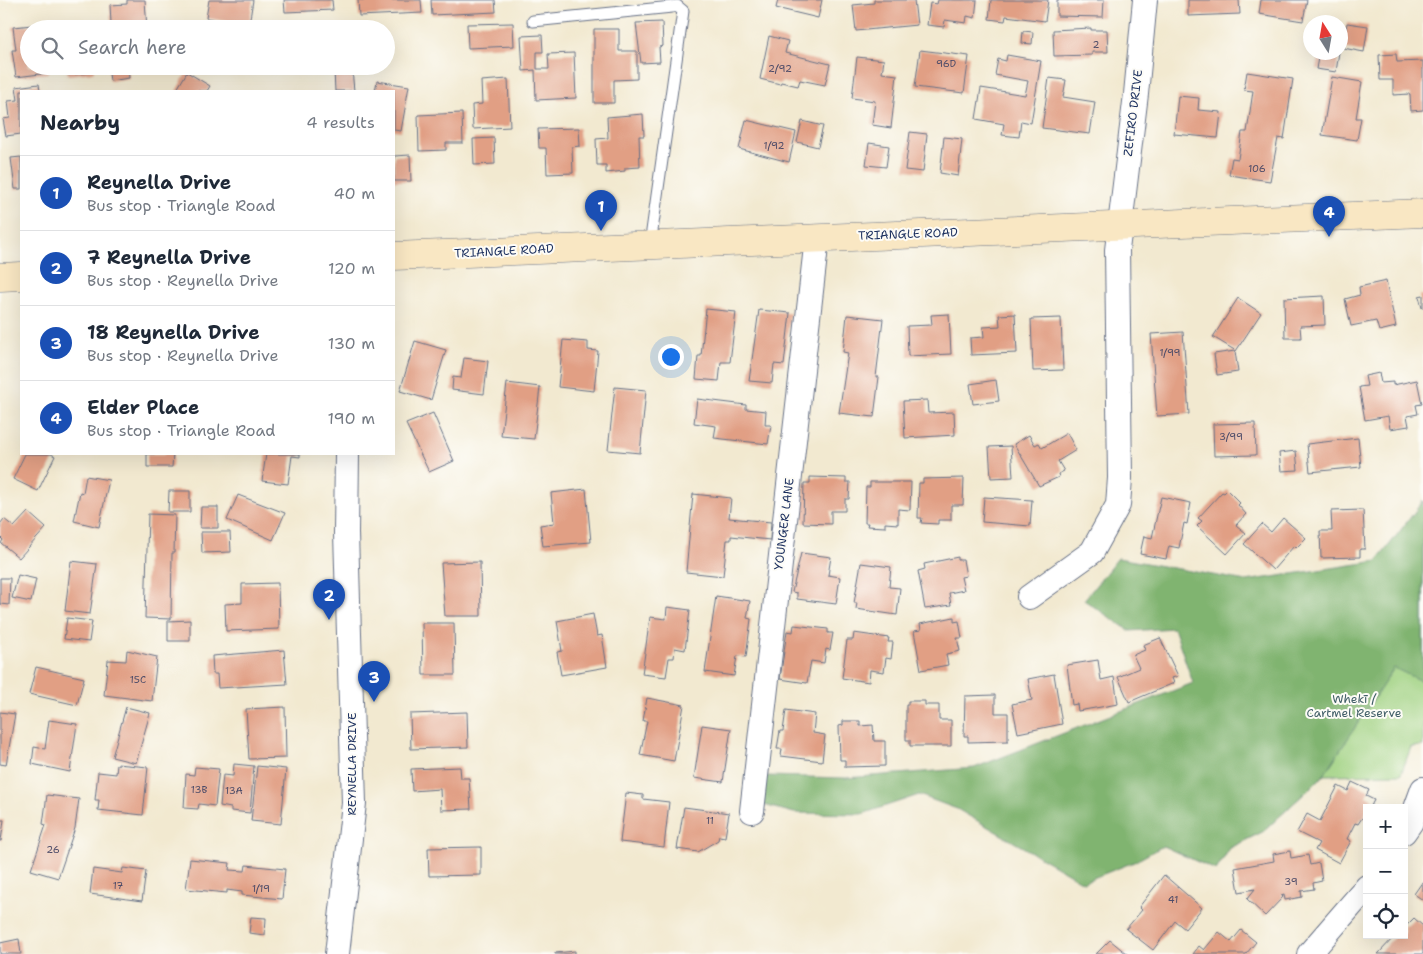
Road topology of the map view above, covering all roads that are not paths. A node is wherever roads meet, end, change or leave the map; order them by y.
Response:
1 (1145, 0) edge
2 (681, 4) edge
3 (533, 21) dead end
4 (1423, 213) edge
5 (1121, 226) junction
6 (817, 238) junction
7 (650, 245) junction
8 (395, 256) edge
9 (20, 276) edge
10 (0, 277) edge
11 (347, 455) edge
12 (1029, 597) dead end
13 (1423, 789) edge
14 (752, 810) dead end
15 (1408, 826) edge
16 (1363, 892) edge
17 (338, 954) edge
18 (1309, 954) edge

1 - 5 street, ZEFIRO DRIVE
2 - 3 lane
2 - 7 lane
4 - 5 main road, TRIANGLE ROAD
5 - 6 main road, TRIANGLE ROAD
5 - 12 street, ZEFIRO DRIVE
6 - 7 main road, TRIANGLE ROAD
6 - 14 street, YOUNGER LANE
7 - 8 main road, TRIANGLE ROAD
9 - 10 main road
11 - 17 street, REYNELLA DRIVE
13 - 15 street
16 - 18 street

